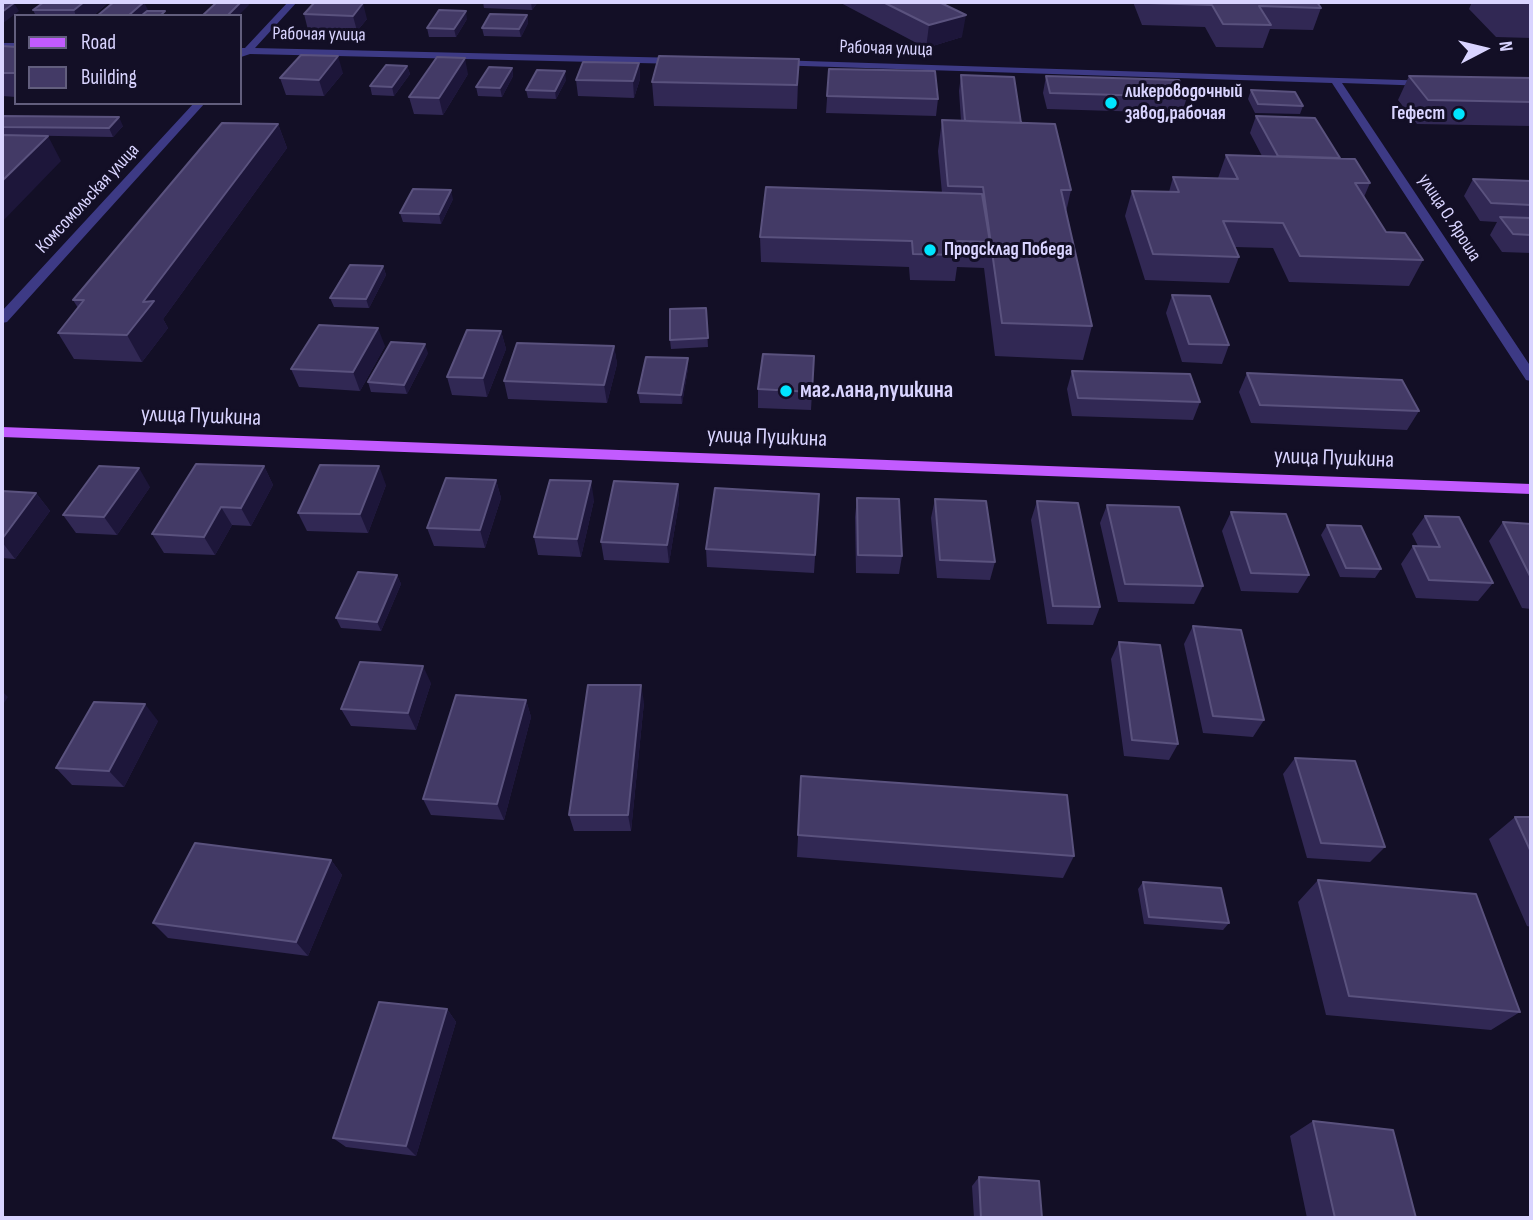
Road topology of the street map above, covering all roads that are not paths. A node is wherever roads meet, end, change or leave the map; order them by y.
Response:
1 (293, 2) edge
2 (244, 51) edge
3 (689, 61) edge
4 (758, 63) edge
5 (1335, 80) junction
6 (1447, 83) edge
7 (198, 105) edge
8 (2, 318) edge
9 (1531, 377) edge
10 (2, 432) edge
11 (1531, 489) edge

1 - 2 street
2 - 3 street, Рабочая улица
4 - 5 street, Рабочая улица
5 - 6 street, Рабочая улица
5 - 9 street, улица О. Яроша
7 - 8 street, Комсомольская улица
10 - 11 main road, улица Пушкина

